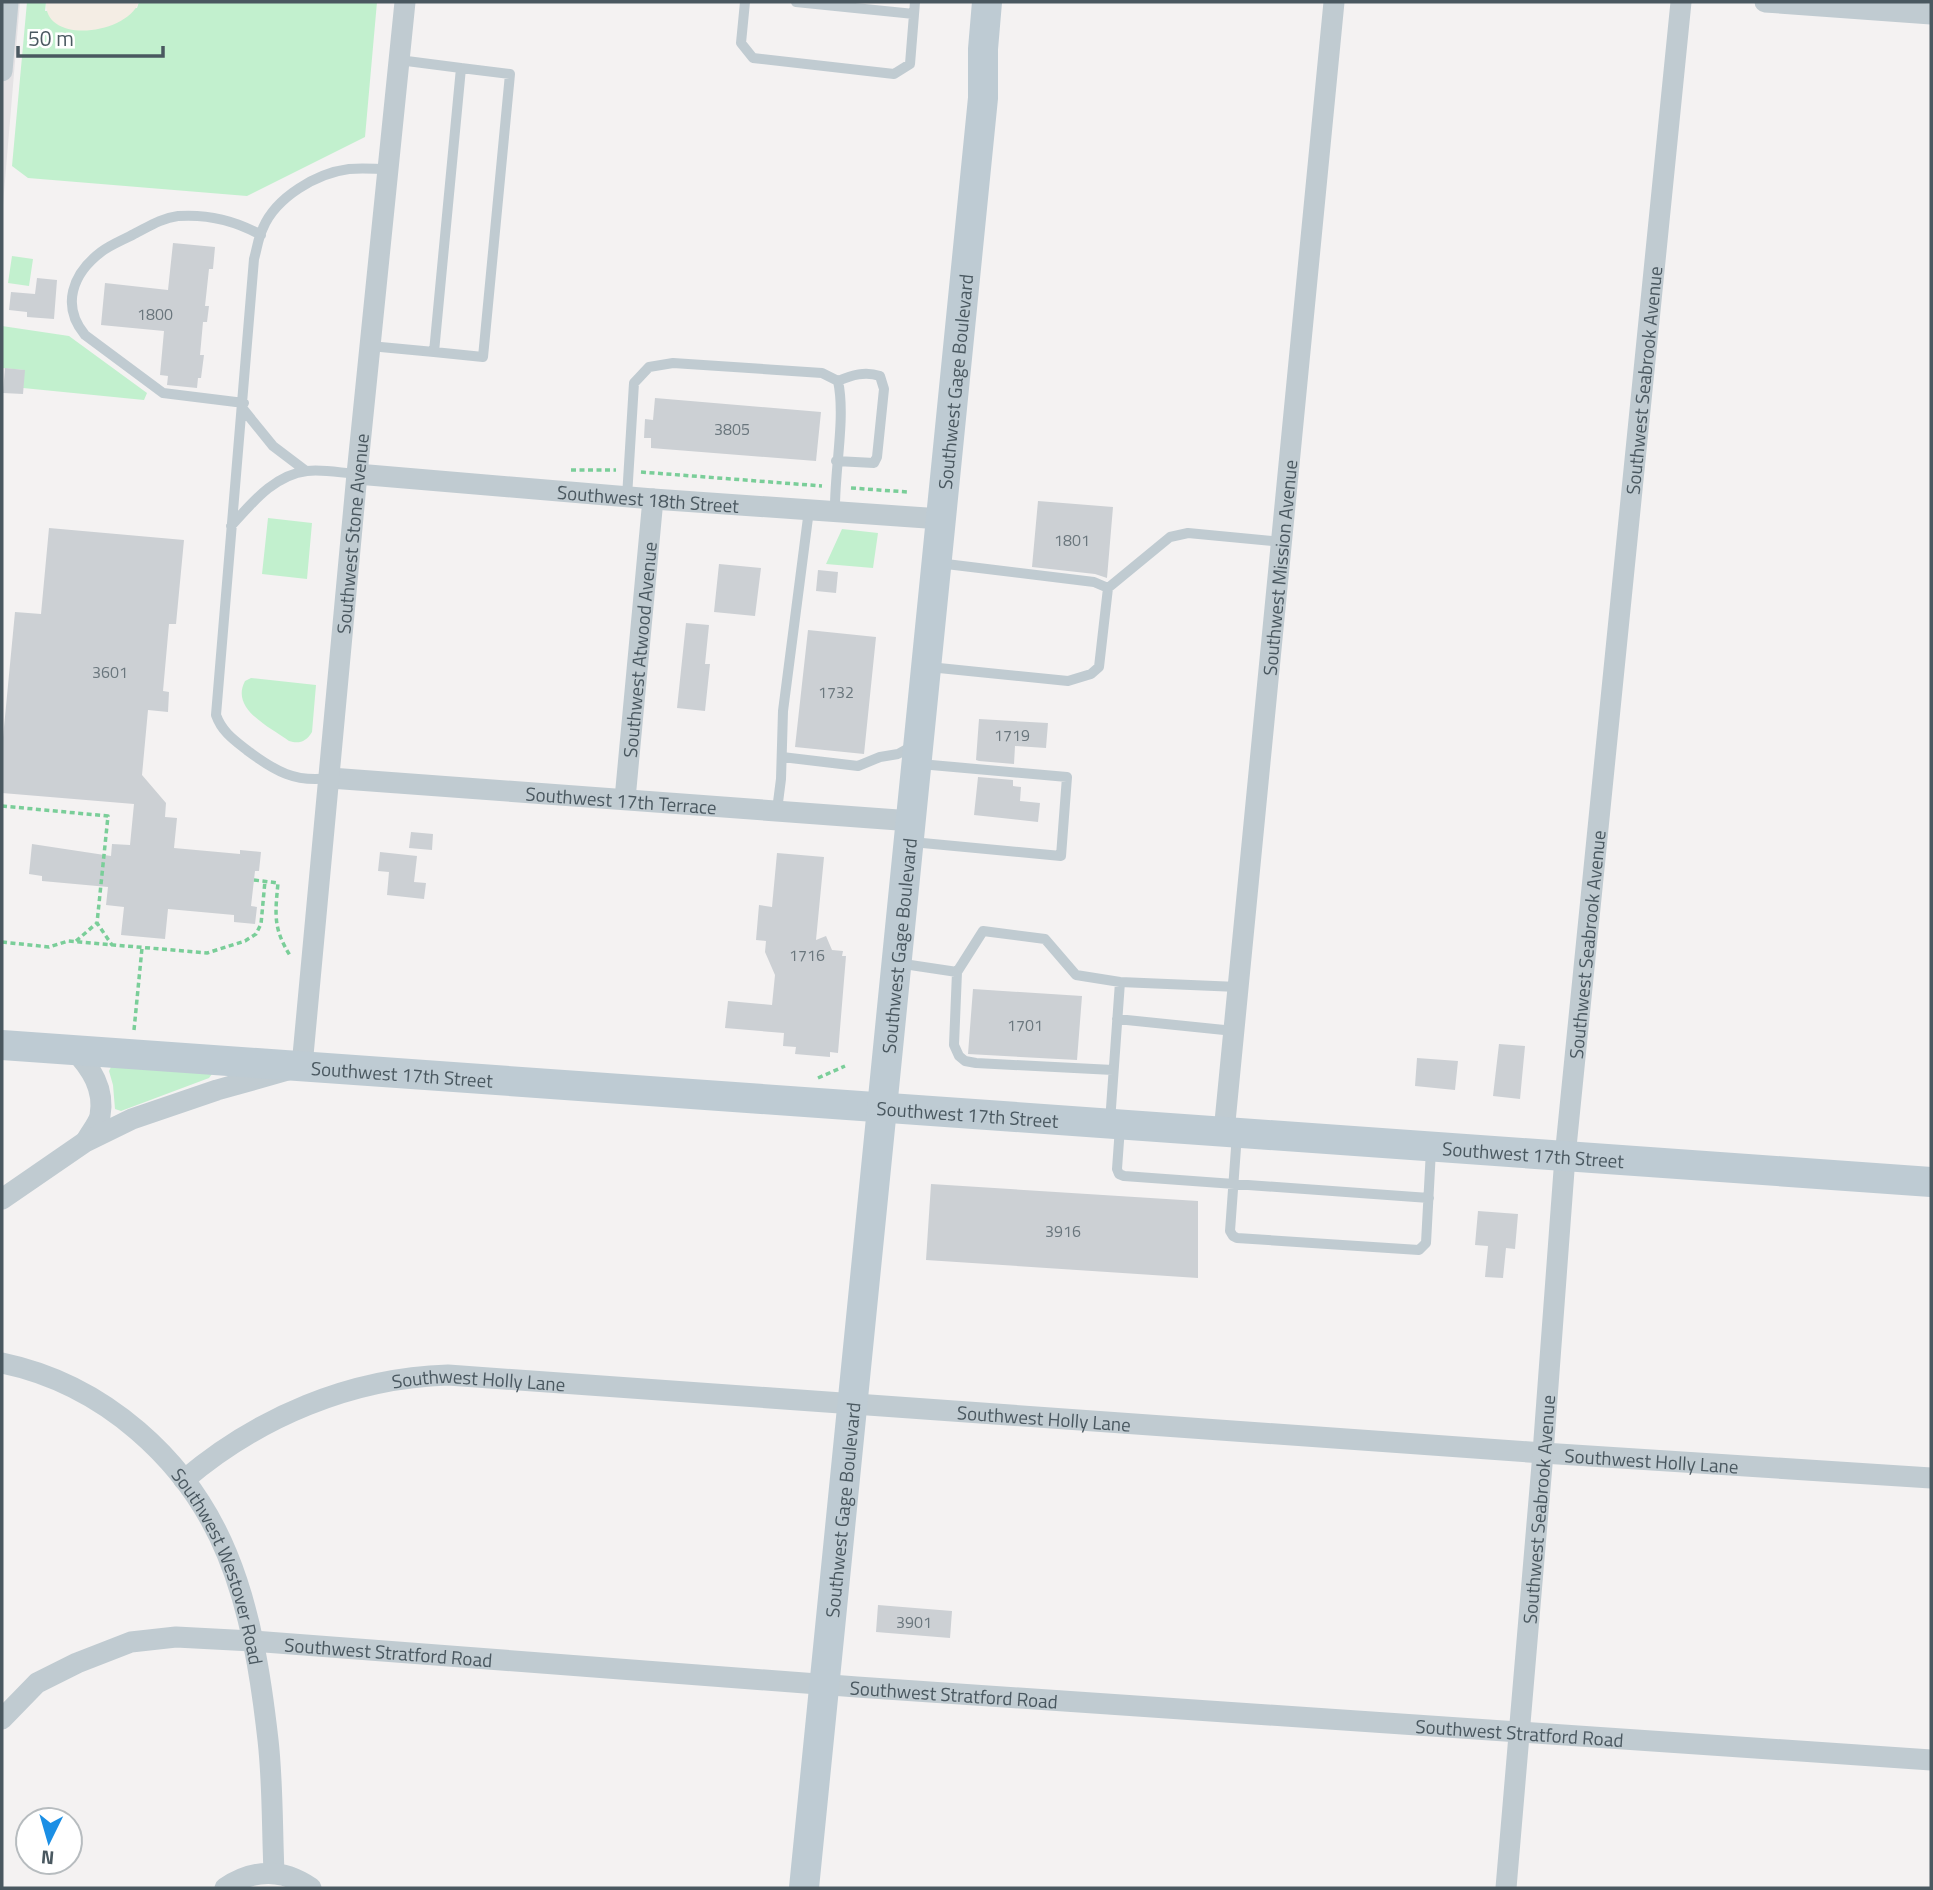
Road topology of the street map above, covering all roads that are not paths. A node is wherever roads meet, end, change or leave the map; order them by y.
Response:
1 (8, 2) edge
2 (405, 2) edge
3 (745, 2) edge
4 (796, 2) edge
5 (915, 2) edge
6 (987, 2) edge
7 (1334, 2) edge
8 (1681, 2) edge
9 (1765, 2) edge
10 (914, 14) junction
11 (1931, 14) edge
12 (399, 60) junction
13 (461, 68) junction
14 (2, 71) edge
15 (387, 169) junction
16 (261, 235) junction
17 (370, 346) junction
18 (434, 352) junction
19 (838, 381) junction
20 (243, 406) junction
21 (836, 461) junction
22 (306, 471) junction
23 (357, 474) junction
24 (627, 496) junction
25 (653, 499) junction
26 (809, 510) junction
27 (835, 512) junction
28 (941, 519) junction
29 (231, 526) junction
30 (1282, 542) junction
31 (937, 563) junction
32 (1108, 588) junction
33 (927, 667) junction
34 (918, 753) junction
35 (782, 757) junction
36 (330, 778) junction
37 (625, 799) junction
38 (777, 810) junction
39 (911, 831) junction
40 (897, 962) junction
41 (957, 972) junction
42 (1120, 982) junction
43 (1238, 987) junction
44 (1117, 1019) junction
45 (1234, 1031) junction
46 (2, 1045) edge
47 (74, 1050) junction
48 (302, 1066) junction
49 (1114, 1070) junction
50 (882, 1108) junction
51 (1115, 1125) junction
52 (1230, 1133) junction
53 (85, 1142) junction
54 (1432, 1147) junction
55 (1565, 1157) junction
56 (1931, 1182) edge
57 (1233, 1184) junction
58 (1429, 1198) junction
59 (2, 1199) edge
60 (2, 1363) edge
61 (853, 1404) junction
62 (1543, 1453) junction
63 (1931, 1478) edge
64 (184, 1480) junction
65 (252, 1640) junction
66 (824, 1684) junction
67 (2, 1718) edge
68 (1519, 1732) junction
69 (1931, 1760) edge
70 (274, 1872) junction
71 (225, 1888) edge
72 (311, 1888) edge
73 (804, 1888) edge
74 (1506, 1888) edge

1 - 14 street
2 - 12 street, Southwest Stone Avenue
3 - 10 lane
4 - 10 lane
5 - 10 lane
6 - 28 main road, Southwest Gage Boulevard
7 - 30 street, Southwest Mission Avenue
8 - 55 street, Southwest Seabrook Avenue
9 - 11 street
12 - 13 lane
12 - 15 street, Southwest Stone Avenue
13 - 18 lane
13 - 18 lane
15 - 16 lane
15 - 17 street, Southwest Stone Avenue
16 - 20 lane
16 - 20 lane
17 - 18 lane
17 - 23 street, Southwest Stone Avenue
19 - 21 lane
19 - 21 lane
19 - 24 lane
20 - 22 lane
20 - 29 lane
21 - 27 lane
22 - 23 lane
22 - 29 lane
23 - 24 street, Southwest 18th Street
23 - 36 street, Southwest Stone Avenue
24 - 25 street, Southwest 18th Street
25 - 26 street, Southwest 18th Street
25 - 37 street, Southwest Atwood Avenue
26 - 27 street, Southwest 18th Street
26 - 35 lane
27 - 28 street, Southwest 18th Street
28 - 31 main road, Southwest Gage Boulevard
29 - 36 lane
30 - 32 lane
30 - 43 street, Southwest Mission Avenue
31 - 32 lane
31 - 33 main road, Southwest Gage Boulevard
32 - 33 lane
33 - 34 main road, Southwest Gage Boulevard
34 - 35 lane
34 - 39 main road, Southwest Gage Boulevard
34 - 39 lane
35 - 38 lane
36 - 37 street, Southwest 17th Terrace
36 - 48 street, Southwest Stone Avenue
37 - 38 street, Southwest 17th Terrace
38 - 39 street, Southwest 17th Terrace
39 - 40 main road, Southwest Gage Boulevard
40 - 41 lane
40 - 50 main road, Southwest Gage Boulevard
41 - 42 lane
41 - 49 lane
42 - 43 lane
42 - 44 lane
43 - 45 street, Southwest Mission Avenue
44 - 45 lane
44 - 49 lane
45 - 52 street, Southwest Mission Avenue
46 - 47 main road, Southwest 17th Street
47 - 48 main road, Southwest 17th Street
47 - 53 street
48 - 50 main road, Southwest 17th Street
48 - 53 street
49 - 51 lane
50 - 51 main road, Southwest 17th Street
50 - 61 main road, Southwest Gage Boulevard
51 - 52 main road, Southwest 17th Street
51 - 57 lane
52 - 54 main road, Southwest 17th Street
52 - 57 lane
53 - 59 street
54 - 55 main road, Southwest 17th Street
54 - 58 lane
55 - 56 main road, Southwest 17th Street
55 - 62 street, Southwest Seabrook Avenue
57 - 58 lane
57 - 58 lane
60 - 64 street, Southwest Westover Road
61 - 62 street, Southwest Holly Lane
61 - 64 street, Southwest Holly Lane
61 - 66 main road, Southwest Gage Boulevard
62 - 63 street, Southwest Holly Lane
62 - 68 street, Southwest Seabrook Avenue
64 - 65 street, Southwest Westover Road
65 - 66 street, Southwest Stratford Road
65 - 67 street, Southwest Stratford Road
65 - 70 street, Southwest Westover Road
66 - 68 street, Southwest Stratford Road
66 - 73 main road, Southwest Gage Boulevard
68 - 69 street, Southwest Stratford Road
68 - 74 street, Southwest Seabrook Avenue
70 - 71 street
70 - 72 street

